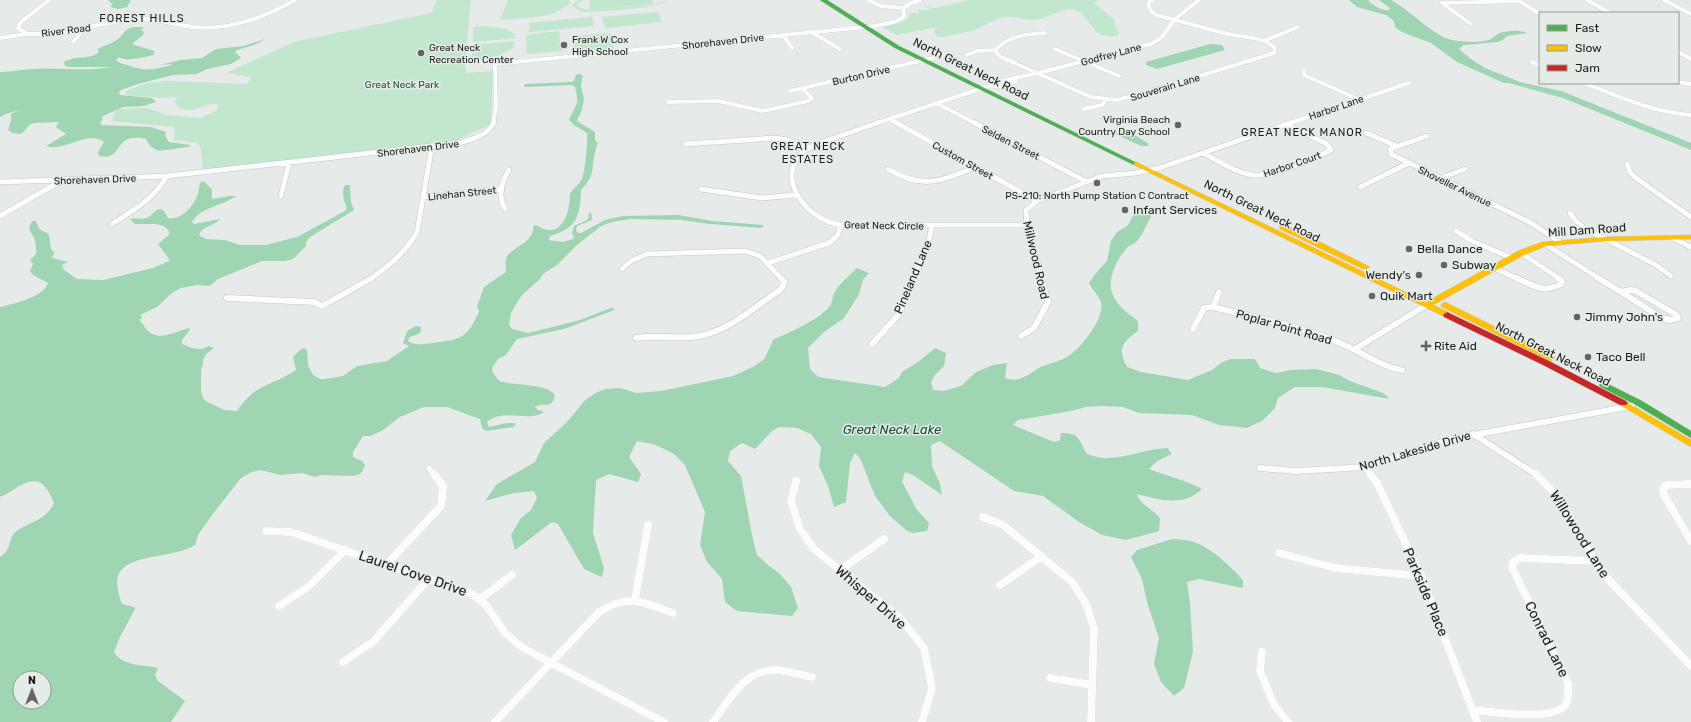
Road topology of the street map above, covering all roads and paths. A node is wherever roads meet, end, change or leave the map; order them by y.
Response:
1 (49, 0) edge
2 (295, 0) edge
3 (823, 0) edge
4 (834, 0) edge
5 (868, 0) edge
6 (920, 0) edge
7 (1153, 0) edge
8 (1198, 0) edge
9 (1519, 0) edge
10 (1587, 0) edge
11 (1664, 0) edge
12 (904, 8) junction
13 (1608, 12) edge
14 (1539, 13) edge
15 (1691, 14) edge
16 (1175, 20) junction
17 (1471, 24) dead end
18 (870, 26) junction
19 (1298, 27) dead end
20 (85, 28) junction
21 (812, 32) junction
22 (1045, 33) dead end
23 (30, 34) junction
24 (783, 35) junction
25 (0, 38) edge
26 (1264, 41) junction
27 (73, 42) dead end
28 (792, 48) dead end
29 (840, 49) dead end
30 (1055, 49) dead end
31 (995, 50) junction
32 (1679, 53) edge
33 (966, 55) dead end
34 (928, 59) junction
35 (1691, 59) edge
36 (1086, 61) junction
37 (1532, 62) dead end
38 (1539, 66) edge
39 (1304, 70) dead end
40 (1038, 73) junction
41 (1119, 76) dead end
42 (1679, 82) edge
43 (1409, 83) dead end
44 (1587, 84) edge
45 (1691, 84) edge
46 (986, 87) junction
47 (802, 88) junction
48 (790, 91) dead end
49 (1106, 100) junction
50 (1358, 100) junction
51 (668, 102) dead end
52 (936, 103) junction
53 (1084, 109) dead end
54 (1691, 115) edge
55 (889, 119) junction
56 (1285, 124) junction
57 (1366, 132) dead end
58 (1427, 136) dead end
59 (685, 144) dead end
60 (432, 146) junction
61 (1397, 146) junction
62 (810, 148) junction
63 (1202, 153) junction
64 (289, 163) junction
65 (1409, 164) junction
66 (1627, 164) dead end
67 (976, 167) junction
68 (1159, 168) junction
69 (888, 169) dead end
70 (1465, 169) dead end
71 (509, 170) dead end
72 (1150, 170) junction
73 (167, 176) junction
74 (1439, 179) junction
75 (62, 180) junction
76 (1085, 181) junction
77 (0, 182) edge
78 (1360, 187) dead end
79 (502, 189) junction
80 (701, 189) dead end
81 (796, 195) junction
82 (281, 196) dead end
83 (423, 198) junction
84 (1037, 201) junction
85 (506, 209) dead end
86 (1570, 213) dead end
87 (0, 216) edge
88 (1691, 217) edge
89 (112, 224) dead end
90 (842, 225) junction
91 (932, 225) junction
92 (1027, 225) junction
93 (1456, 231) dead end
94 (1673, 238) junction
95 (1691, 238) edge
96 (1605, 239) junction
97 (1560, 242) junction
98 (1545, 244) junction
99 (1691, 247) edge
100 (1521, 253) junction
101 (1512, 258) junction
102 (768, 263) junction
103 (1494, 268) junction
104 (622, 269) dead end
105 (1671, 276) dead end
106 (1219, 292) dead end
107 (1621, 292) junction
108 (227, 298) dead end
109 (1432, 302) junction
110 (1213, 307) junction
111 (1193, 329) dead end
112 (1021, 336) dead end
113 (636, 338) dead end
114 (872, 344) dead end
115 (1355, 349) junction
116 (1402, 370) dead end
117 (1639, 403) junction
118 (1630, 407) junction
119 (1473, 434) junction
120 (1691, 435) edge
121 (1691, 444) edge
122 (1365, 467) junction
123 (429, 468) dead end
124 (1260, 468) dead end
125 (796, 481) dead end
126 (1691, 484) edge
127 (983, 517) dead end
128 (648, 525) dead end
129 (266, 532) dead end
130 (884, 539) dead end
131 (1691, 541) edge
132 (344, 550) junction
133 (1279, 553) dead end
134 (1042, 556) junction
135 (1595, 561) junction
136 (387, 564) junction
137 (840, 570) junction
138 (512, 575) dead end
139 (1421, 576) junction
140 (429, 578) junction
141 (1000, 585) dead end
142 (480, 599) junction
143 (635, 600) junction
144 (279, 606) dead end
145 (673, 613) dead end
146 (1262, 652) dead end
147 (343, 662) dead end
148 (552, 663) junction
149 (1691, 666) edge
150 (812, 677) dead end
151 (1050, 678) dead end
152 (1092, 685) junction
153 (1473, 710) junction
154 (659, 721) edge
155 (495, 722) edge
156 (713, 722) edge
157 (922, 722) edge
158 (1090, 722) edge
159 (1288, 722) edge
160 (1477, 722) edge

1 - 23 street, River Road
2 - 20 street, River Road
3 - 18 main road, North Great Neck Road
4 - 18 main road, North Great Neck Road
5 - 12 street
6 - 12 street
7 - 16 street
8 - 16 street, Godfrey Lane
9 - 14 street
9 - 17 street
10 - 13 street
11 - 15 street
12 - 18 street, Shorehaven Drive
16 - 26 street
16 - 36 street, Godfrey Lane
18 - 21 street, Shorehaven Drive
18 - 34 main road, North Great Neck Road
19 - 26 street
20 - 23 street, River Road
20 - 27 street
21 - 24 street, Shorehaven Drive
21 - 29 street
22 - 31 street
23 - 25 street
24 - 28 street
24 - 60 street, Shorehaven Drive
26 - 49 street, Souverain Lane
30 - 36 street
31 - 33 street
31 - 40 street, Souverain Lane
32 - 35 street
34 - 46 main road, North Great Neck Road
34 - 47 street, Burton Drive
36 - 40 street, Godfrey Lane
36 - 41 street
37 - 38 street
39 - 50 street
40 - 46 street, Godfrey Lane
40 - 49 street, Souverain Lane
42 - 45 street
43 - 50 street, Harbor Lane
44 - 54 street
46 - 52 street
46 - 68 main road, North Great Neck Road
46 - 72 main road, North Great Neck Road
47 - 48 street, Burton Drive
47 - 51 street
49 - 53 street
50 - 56 street, Harbor Lane
52 - 55 street
52 - 76 street, Selden Street
55 - 62 street
55 - 67 street, Custom Street
56 - 63 street, Harbor Lane
56 - 63 street, Harbor Court
57 - 61 street
58 - 61 street
59 - 62 street
60 - 64 street, Shorehaven Drive
60 - 83 street
61 - 65 street, Shoveller Avenue
62 - 81 street
63 - 68 street, Harbor Lane
64 - 73 street, Shorehaven Drive
64 - 82 street
65 - 74 street, Shoveller Avenue
65 - 78 street
66 - 88 street
67 - 69 street
67 - 84 street, Custom Street
68 - 72 street, Harbor Lane
68 - 109 main road, North Great Neck Road
70 - 74 street
71 - 79 street
72 - 76 street
72 - 109 main road, North Great Neck Road
73 - 75 street, Shorehaven Drive
73 - 89 street
74 - 97 street, Shoveller Avenue
75 - 77 street, Shorehaven Drive
75 - 87 street
76 - 84 street
79 - 83 street, Linehan Street
79 - 85 street
80 - 81 street
81 - 90 street, Great Neck Circle
83 - 108 street
84 - 92 street, Millwood Road
86 - 96 street
90 - 91 street, Great Neck Circle
90 - 102 street
91 - 92 street, Great Neck Circle
91 - 114 street, Pineland Lane
92 - 112 street, Millwood Road
93 - 101 street
94 - 95 main road, Mill Dam Road
94 - 96 main road, Mill Dam Road
94 - 99 street
96 - 97 main road, Mill Dam Road
96 - 105 street
97 - 98 main road, Mill Dam Road
98 - 100 main road, Mill Dam Road
98 - 107 street
100 - 101 main road, Mill Dam Road
100 - 103 street
101 - 103 main road, Mill Dam Road
102 - 104 street
102 - 113 street
103 - 109 main road, Mill Dam Road
106 - 110 street
107 - 107 street
109 - 115 street
109 - 117 main road, North Great Neck Road
109 - 118 main road, North Great Neck Road
110 - 111 street
110 - 115 street, Poplar Point Road
115 - 116 street, Poplar Point Road
117 - 118 street, North Lakeside Drive
117 - 120 main road, North Great Neck Road
118 - 119 street, North Lakeside Drive
118 - 121 main road, North Great Neck Road
119 - 122 street, North Lakeside Drive
119 - 135 street, Willowood Lane
122 - 124 street, North Lakeside Drive
122 - 139 street, Parkside Place
123 - 136 street
125 - 137 street, Whisper Drive
126 - 131 street
127 - 134 street
128 - 143 street
129 - 132 street, Laurel Cove Drive
130 - 137 street
132 - 136 street, Laurel Cove Drive
132 - 144 street
133 - 139 street
134 - 141 street
134 - 152 street
135 - 149 street, Willowood Lane
135 - 153 street, Conrad Lane
136 - 140 street, Laurel Cove Drive
137 - 157 street, Whisper Drive
138 - 142 street
139 - 153 street, Parkside Place
140 - 142 street, Laurel Cove Drive
140 - 147 street
142 - 148 street, Laurel Cove Drive
143 - 145 street
143 - 148 street
146 - 159 street
148 - 154 street, Laurel Cove Drive
148 - 155 street
150 - 156 street
151 - 152 street
152 - 158 street
153 - 160 street, Parkside Place

